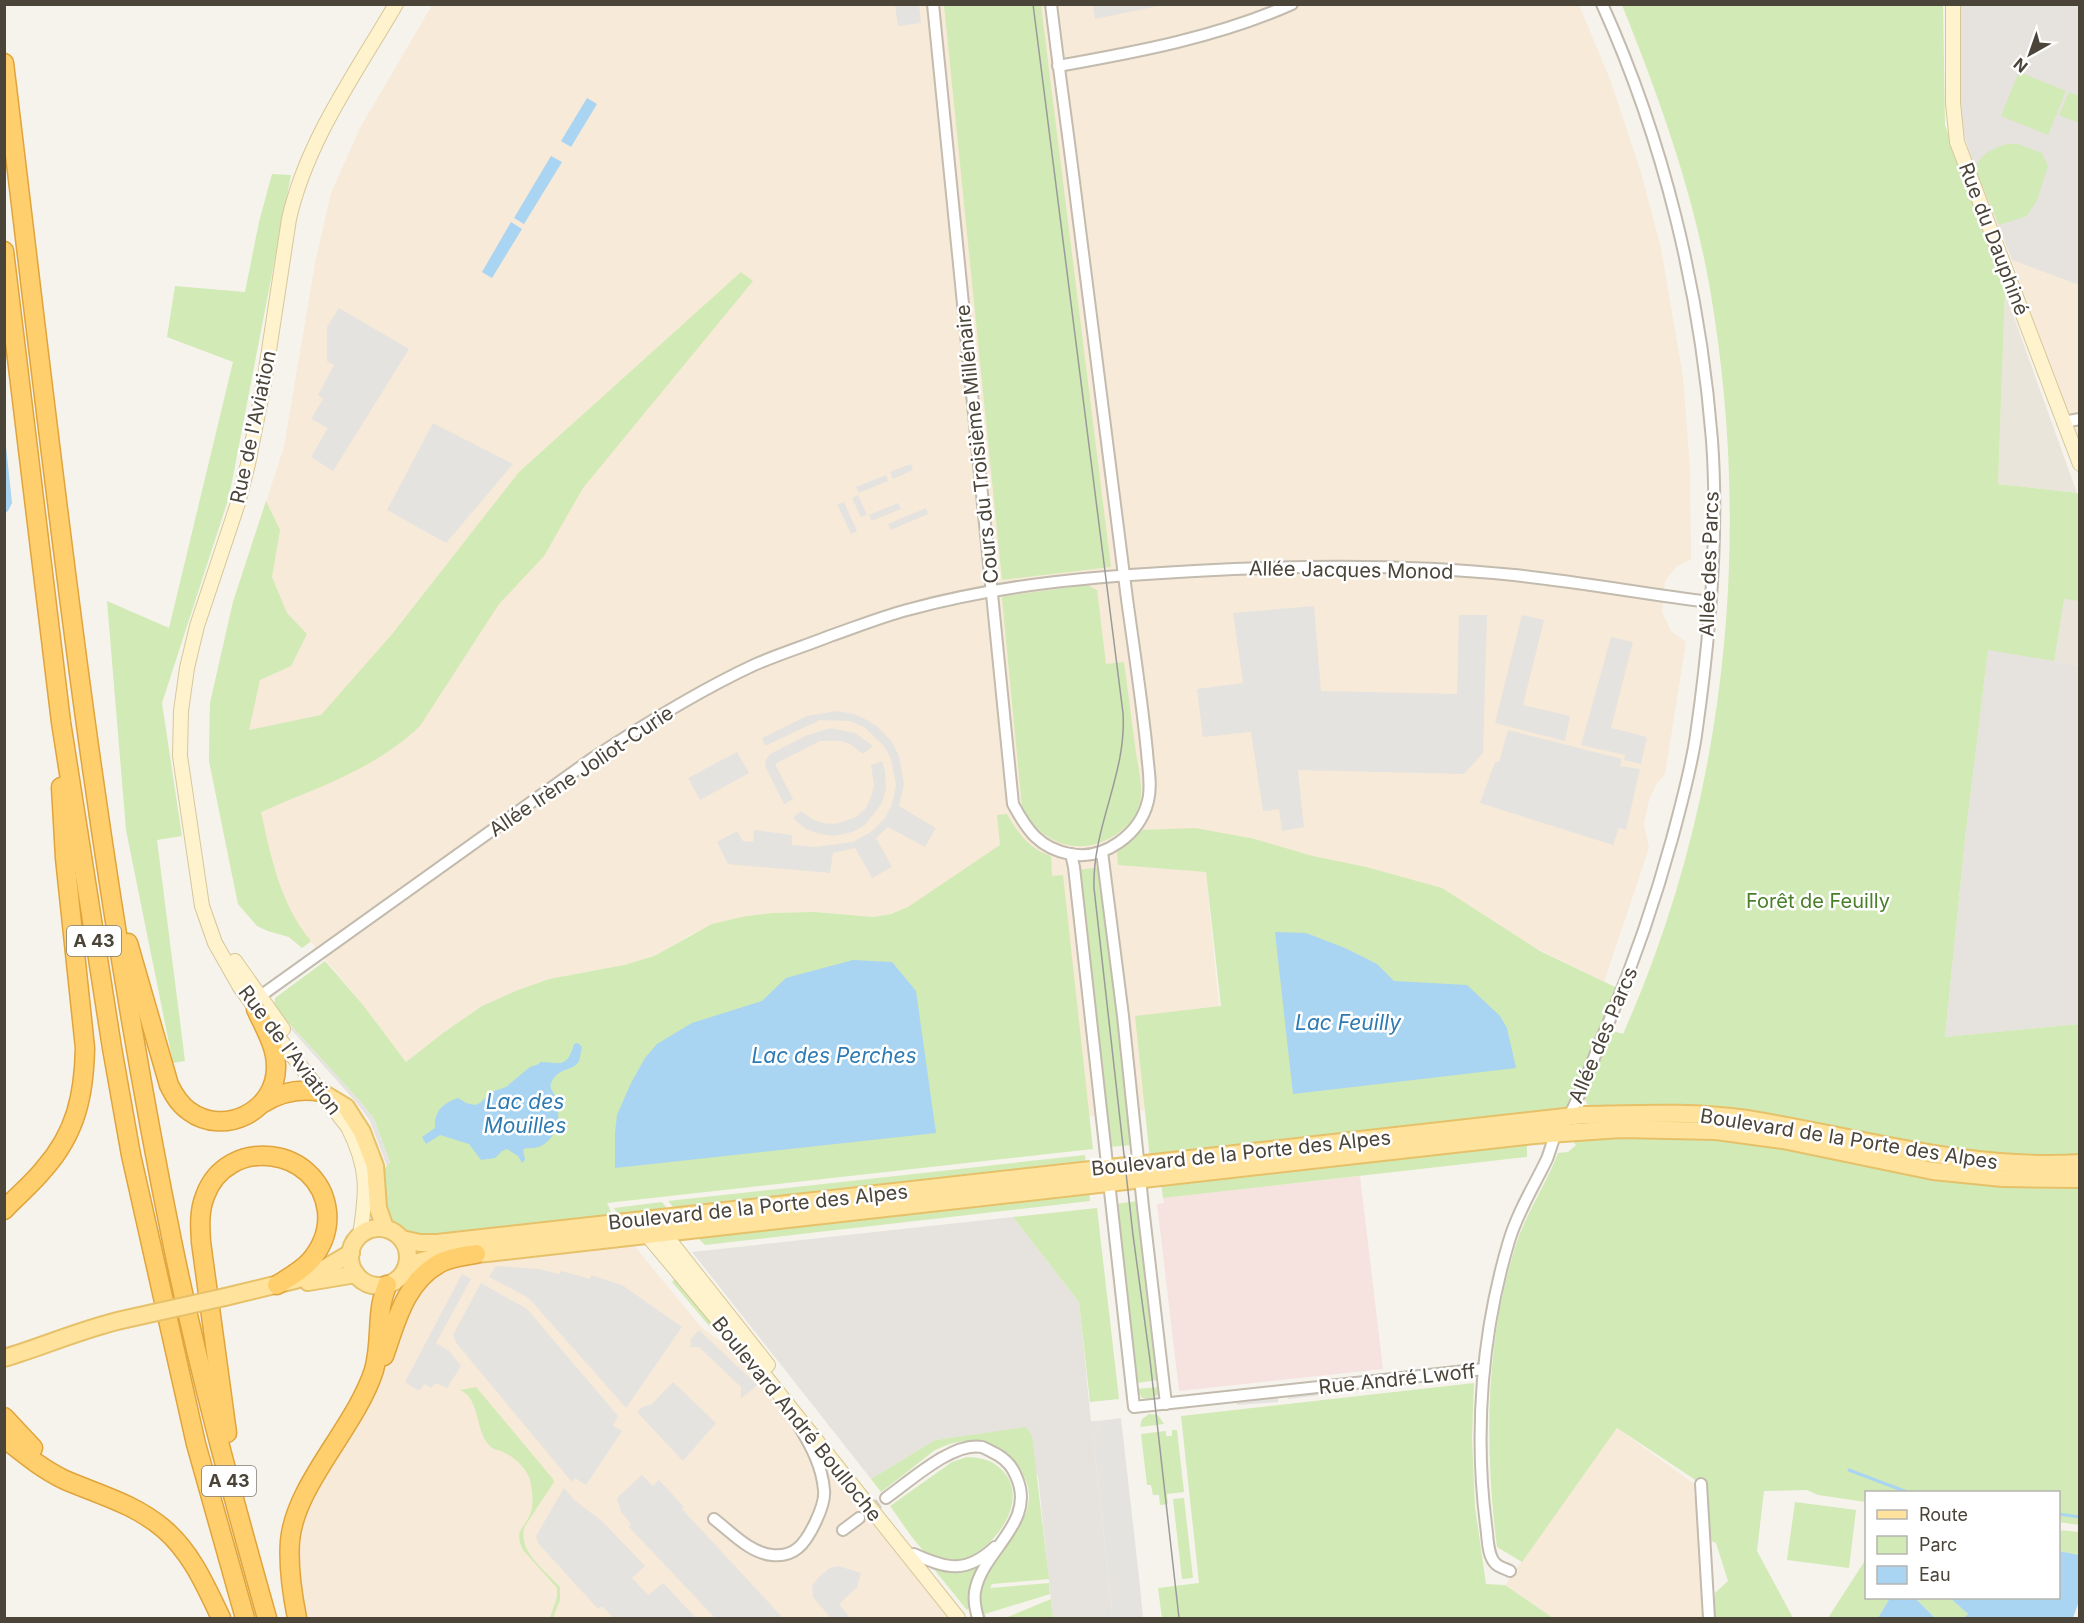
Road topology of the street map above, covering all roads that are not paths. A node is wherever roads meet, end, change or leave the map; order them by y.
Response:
1 (396, 4) edge
2 (933, 4) edge
3 (1051, 4) edge
4 (1292, 4) edge
5 (1602, 4) edge
6 (1953, 4) edge
7 (4, 63) edge
8 (1058, 66) junction
9 (4, 251) edge
10 (2079, 419) edge
11 (2063, 422) junction
12 (2079, 464) edge
13 (1125, 575) junction
14 (991, 591) junction
15 (1710, 602) junction
16 (61, 722) junction
17 (1102, 852) junction
18 (1071, 854) junction
19 (104, 855) junction
20 (197, 868) junction
21 (257, 1003) junction
22 (321, 1092) junction
23 (262, 1104) junction
24 (345, 1107) junction
25 (1568, 1117) junction
26 (1556, 1133) junction
27 (2079, 1163) edge
28 (1140, 1171) junction
29 (1108, 1175) junction
30 (2079, 1179) edge
31 (4, 1210) edge
32 (653, 1218) junction
33 (636, 1221) junction
34 (385, 1228) junction
35 (664, 1233) junction
36 (360, 1235) junction
37 (647, 1235) junction
38 (402, 1239) junction
39 (351, 1253) junction
40 (476, 1254) junction
41 (406, 1268) junction
42 (356, 1274) junction
43 (387, 1285) junction
44 (277, 1286) junction
45 (4, 1358) edge
46 (1484, 1369) junction
47 (765, 1376) junction
48 (1166, 1404) junction
49 (359, 1406) junction
50 (4, 1417) edge
51 (4, 1438) edge
52 (1701, 1484) dead end
53 (88, 1489) junction
54 (886, 1498) tunnel mouth
55 (239, 1518) junction
56 (859, 1518) tunnel mouth
57 (714, 1519) dead end
58 (843, 1530) dead end
59 (1004, 1538) junction
60 (914, 1554) junction
61 (1510, 1571) dead end
62 (221, 1618) edge
63 (245, 1618) edge
64 (267, 1618) edge
65 (297, 1618) edge
66 (957, 1618) edge
67 (968, 1618) edge
68 (978, 1618) edge
69 (1709, 1618) edge

1 - 20 street, Rue de l'Aviation
2 - 14 street, Cours du Troisième Millénaire
3 - 8 street, Cours du Troisième Millénaire
4 - 8 street
5 - 15 street, Allée des Parcs
6 - 11 street, Rue du Dauphiné
7 - 19 highway, A 43
8 - 13 street, Cours du Troisième Millénaire
9 - 16 highway, A 43
10 - 11 street
11 - 12 street, Rue du Dauphiné
13 - 14 street, Allée Jacques Monod
13 - 15 street, Allée Jacques Monod
13 - 17 street, Cours du Troisième Millénaire
14 - 18 street, Cours du Troisième Millénaire
14 - 21 street, Allée Irène Joliot-Curie
15 - 25 street, Allée des Parcs
16 - 31 highway
16 - 63 highway, A 43
17 - 18 street, Cours du Troisième Millénaire
17 - 28 street
18 - 29 street
19 - 23 highway
19 - 55 highway, A 43
20 - 21 street, Rue de l'Aviation
20 - 21 street, Rue de l'Aviation
21 - 22 street, Rue de l'Aviation
21 - 23 highway
21 - 24 street, Rue de l'Aviation
22 - 23 highway
22 - 24 main road
22 - 36 street, Rue de l'Aviation
24 - 34 main road, Rue de l'Aviation
25 - 26 street, Allée des Parcs
25 - 27 main road, Boulevard de la Porte des Alpes
25 - 28 main road, Boulevard de la Porte des Alpes
26 - 28 main road, Boulevard de la Porte des Alpes
26 - 30 main road, Boulevard de la Porte des Alpes
26 - 46 street
28 - 29 main road, Boulevard de la Porte des Alpes
28 - 48 street
29 - 32 main road, Boulevard de la Porte des Alpes
29 - 35 main road, Boulevard de la Porte des Alpes
29 - 48 street, Rue André Lwoff
32 - 33 main road, Boulevard de la Porte des Alpes
32 - 35 street, Boulevard André Boulloche
33 - 37 street, Boulevard André Boulloche
33 - 38 main road, Boulevard de la Porte des Alpes
34 - 36 main road
34 - 38 main road
35 - 37 main road, Boulevard de la Porte des Alpes
35 - 60 street, Boulevard André Boulloche
36 - 39 main road
37 - 40 main road, Boulevard de la Porte des Alpes
37 - 47 street, Boulevard André Boulloche
38 - 41 main road
39 - 42 main road
39 - 44 main road
40 - 41 main road, Boulevard de la Porte des Alpes
40 - 49 highway
41 - 43 main road
42 - 43 main road
42 - 44 main road
43 - 49 highway
44 - 45 main road, bridge
44 - 55 highway
46 - 48 street, Rue André Lwoff
46 - 61 street, Rue André Lwoff
47 - 57 street
47 - 66 street, Boulevard André Boulloche
49 - 65 highway
50 - 53 highway
51 - 53 highway
52 - 69 street
53 - 62 highway
54 - 59 street
55 - 64 highway, A 43
56 - 58 street
59 - 60 street
59 - 68 street
60 - 67 street, Boulevard André Boulloche

